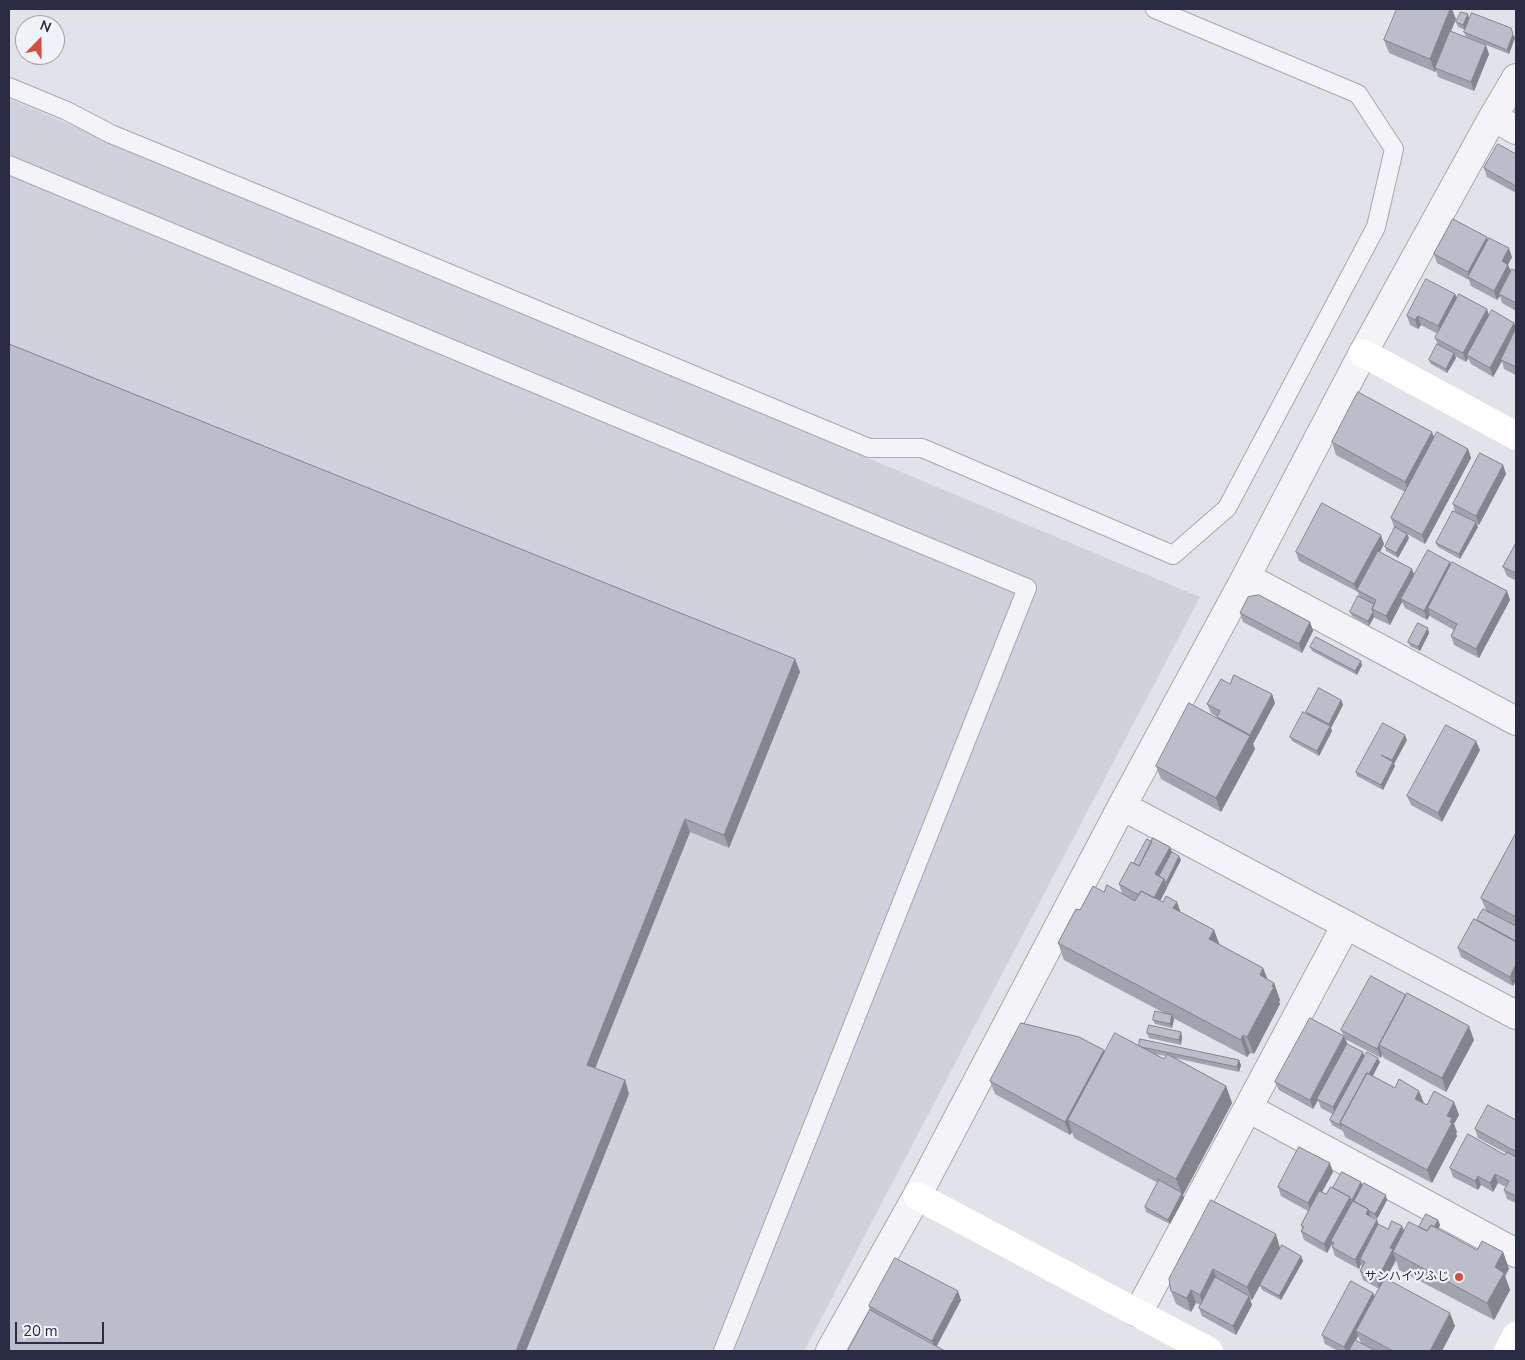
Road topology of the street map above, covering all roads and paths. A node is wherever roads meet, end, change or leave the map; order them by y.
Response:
1 (1155, 9) edge
2 (1516, 78) edge
3 (9, 87) edge
4 (1505, 123) edge
5 (9, 165) edge
6 (1363, 353) junction
7 (1516, 436) edge
8 (1246, 577) junction
9 (1516, 721) edge
10 (1122, 806) junction
11 (1346, 925) junction
12 (1516, 1015) edge
13 (1248, 1108) junction
14 (918, 1196) junction
15 (1516, 1253) edge
16 (1138, 1313) junction
17 (1516, 1336) edge
18 (723, 1351) edge
19 (830, 1351) edge
20 (1209, 1351) edge
21 (1508, 1351) edge

1 - 3 lane
2 - 4 street
4 - 6 street
5 - 18 lane
6 - 7 street
6 - 8 street
8 - 9 street
8 - 10 street
10 - 11 street
10 - 14 street
11 - 12 street
11 - 13 street
13 - 15 street
13 - 16 street
14 - 16 street
14 - 19 street
16 - 20 street
17 - 21 street

